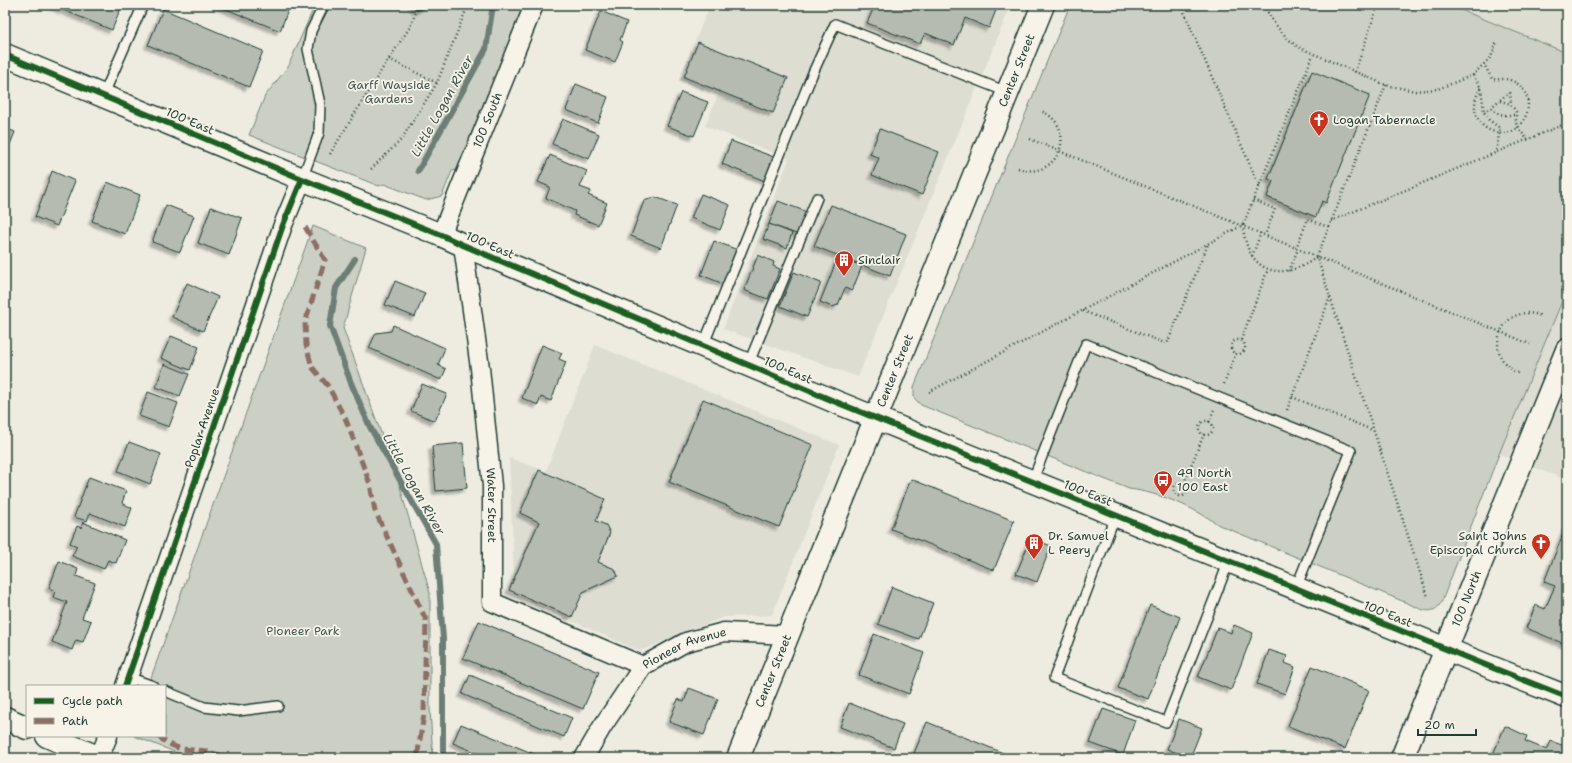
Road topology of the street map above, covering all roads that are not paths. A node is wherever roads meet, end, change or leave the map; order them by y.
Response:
1 (143, 5) edge
2 (324, 5) edge
3 (534, 5) edge
4 (1042, 5) edge
5 (5, 55) edge
6 (1007, 92) junction
7 (103, 96) junction
8 (309, 182) junction
9 (818, 198) dead end
10 (441, 235) junction
11 (463, 246) junction
12 (703, 347) junction
13 (1567, 350) edge
14 (748, 366) junction
15 (875, 418) junction
16 (1032, 482) junction
17 (1115, 516) junction
18 (1229, 562) junction
19 (1296, 588) junction
20 (788, 635) junction
21 (1447, 650) junction
22 (643, 666) junction
23 (127, 681) edge
24 (148, 685) edge
25 (166, 691) edge
26 (1567, 697) edge
27 (278, 706) dead end
28 (5, 718) edge
29 (26, 728) edge
30 (49, 737) edge
31 (108, 737) edge
32 (100, 758) edge
33 (584, 758) edge
34 (738, 758) edge
35 (1402, 758) edge

1 - 7 lane
2 - 8 lane
3 - 10 street, 100 South
4 - 6 main road, Center Street
5 - 7 main road, 100 East
6 - 12 lane
6 - 15 main road, Center Street
7 - 8 main road, 100 East
8 - 10 main road, 100 East
8 - 23 street, Poplar Avenue
9 - 14 lane
10 - 11 main road, 100 East
11 - 12 main road, 100 East
11 - 22 street, Water Street
12 - 14 main road, 100 East
13 - 21 main road, 100 North
14 - 15 main road, 100 East
15 - 16 main road, 100 East
15 - 20 main road, Center Street
16 - 17 main road, 100 East
16 - 19 lane
17 - 18 main road, 100 East
17 - 18 lane
18 - 19 main road, 100 East
19 - 21 main road, 100 East
20 - 22 street, Pioneer Avenue
20 - 34 main road, Center Street
21 - 26 main road, 100 East
21 - 35 main road, 100 North
22 - 33 street, Pioneer Avenue
23 - 24 lane
25 - 27 lane
28 - 29 main road
30 - 32 main road
31 - 32 street

